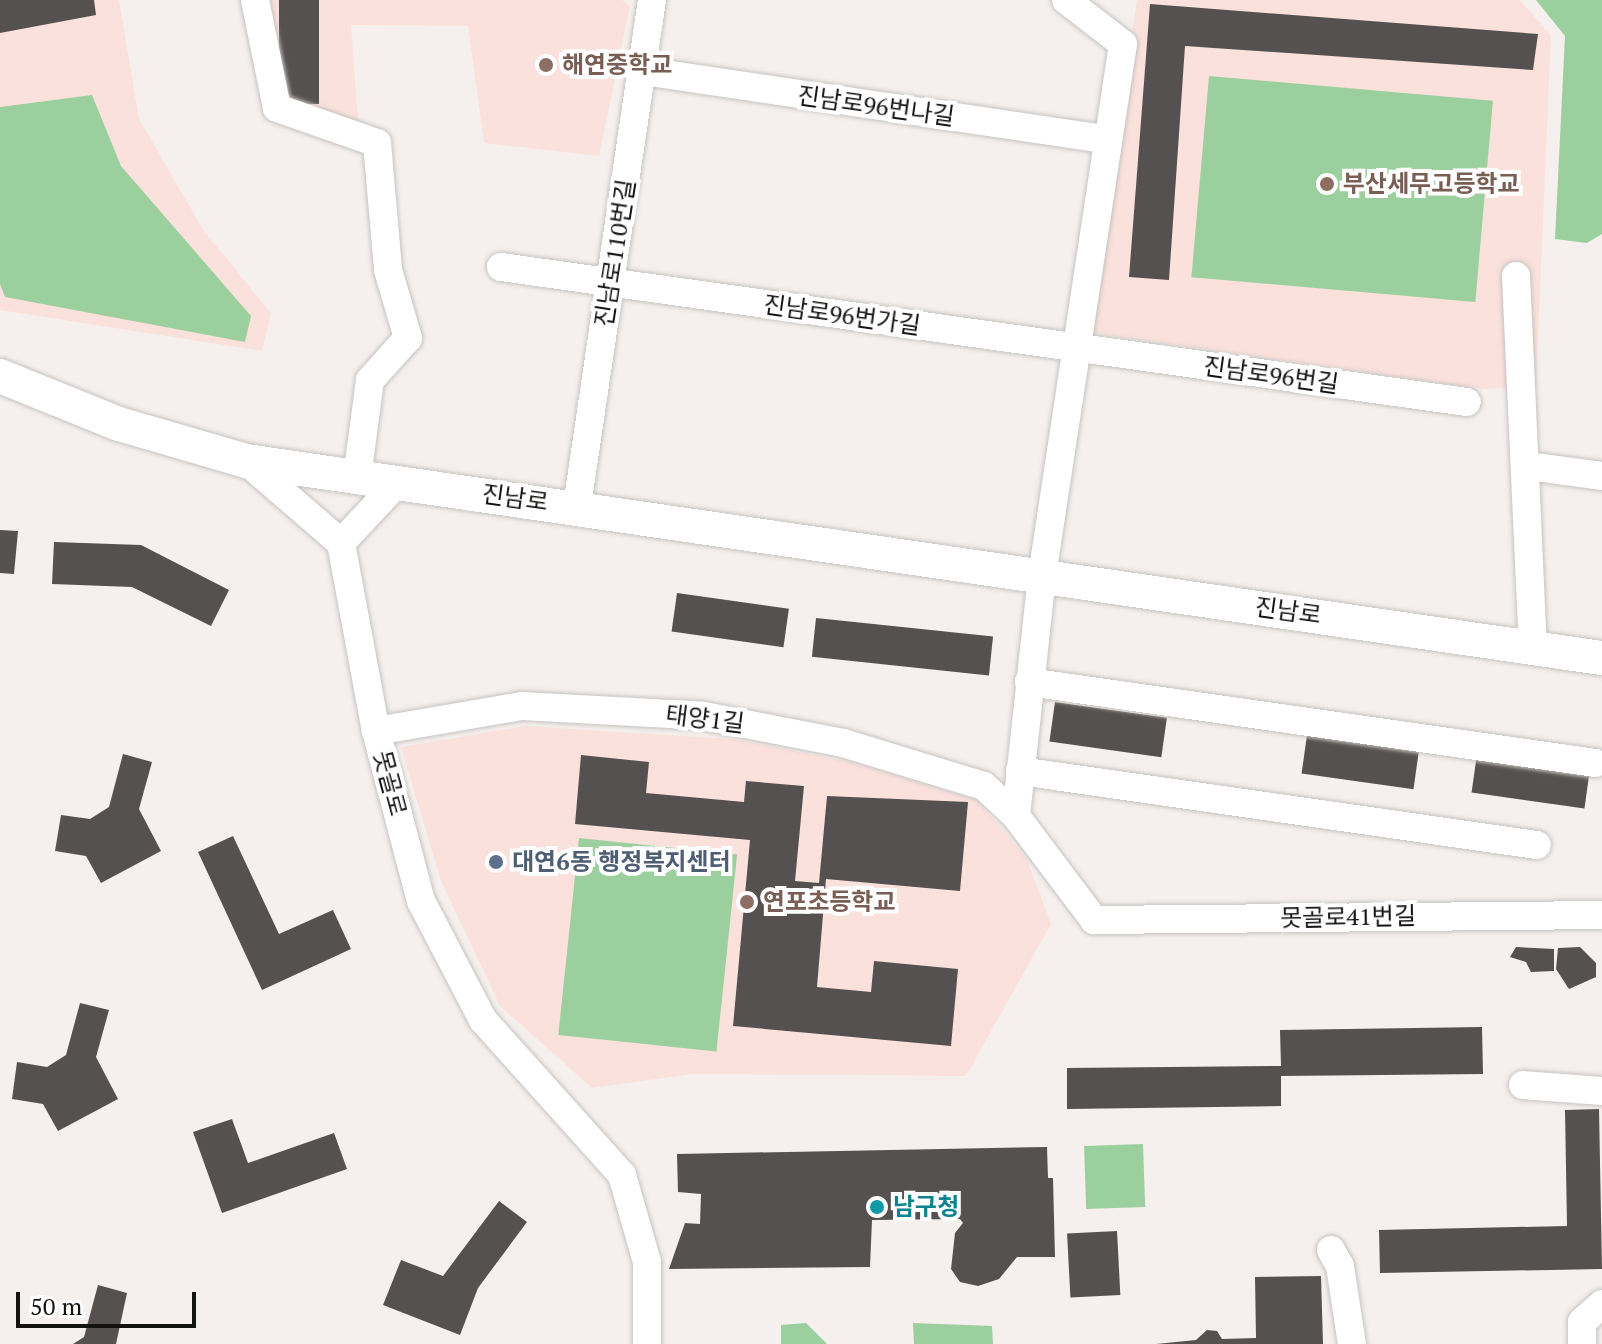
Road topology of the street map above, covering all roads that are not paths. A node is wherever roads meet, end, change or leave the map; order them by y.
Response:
1 (255, 0) edge
2 (652, 0) edge
3 (1066, 0) edge
4 (643, 71) junction
5 (1108, 140) junction
6 (501, 267) dead end
7 (1516, 276) dead end
8 (611, 283) junction
9 (1074, 348) junction
10 (0, 376) edge
11 (1467, 402) dead end
12 (246, 461) junction
13 (1528, 466) junction
14 (1602, 476) edge
15 (357, 477) junction
16 (398, 482) junction
17 (577, 506) junction
18 (341, 543) junction
19 (1042, 576) junction
20 (1533, 647) junction
21 (1602, 658) edge
22 (1029, 682) junction
23 (376, 731) junction
24 (1595, 763) dead end
25 (1020, 771) junction
26 (1016, 816) junction
27 (1537, 845) dead end
28 (1602, 915) edge
29 (1523, 1085) dead end
30 (1602, 1091) edge
31 (1331, 1250) dead end
32 (1602, 1304) edge
33 (647, 1344) edge
34 (1352, 1344) edge
35 (1582, 1344) edge

1 - 15 street
2 - 4 street, 진남로110번길
3 - 5 street
4 - 5 street, 진남로96번나길
4 - 8 street, 진남로110번길
5 - 9 street
6 - 8 street, 진남로96번가길
7 - 13 street
8 - 9 street, 진남로96번가길
8 - 17 street, 진남로110번길
9 - 11 street, 진남로96번길
9 - 19 street
10 - 12 main road, 진남로
12 - 15 main road, 진남로
12 - 18 street
13 - 14 street
13 - 20 street
15 - 16 main road, 진남로
16 - 17 main road, 진남로
16 - 18 street
17 - 19 main road, 진남로
18 - 23 street, 못골로
19 - 20 main road, 진남로
19 - 22 street
20 - 21 main road, 진남로
22 - 24 street
22 - 25 street
23 - 26 street, 태양1길
23 - 33 street, 못골로
25 - 26 street
25 - 27 street
26 - 28 street, 못골로41번길
29 - 30 street
31 - 34 street
32 - 35 street

